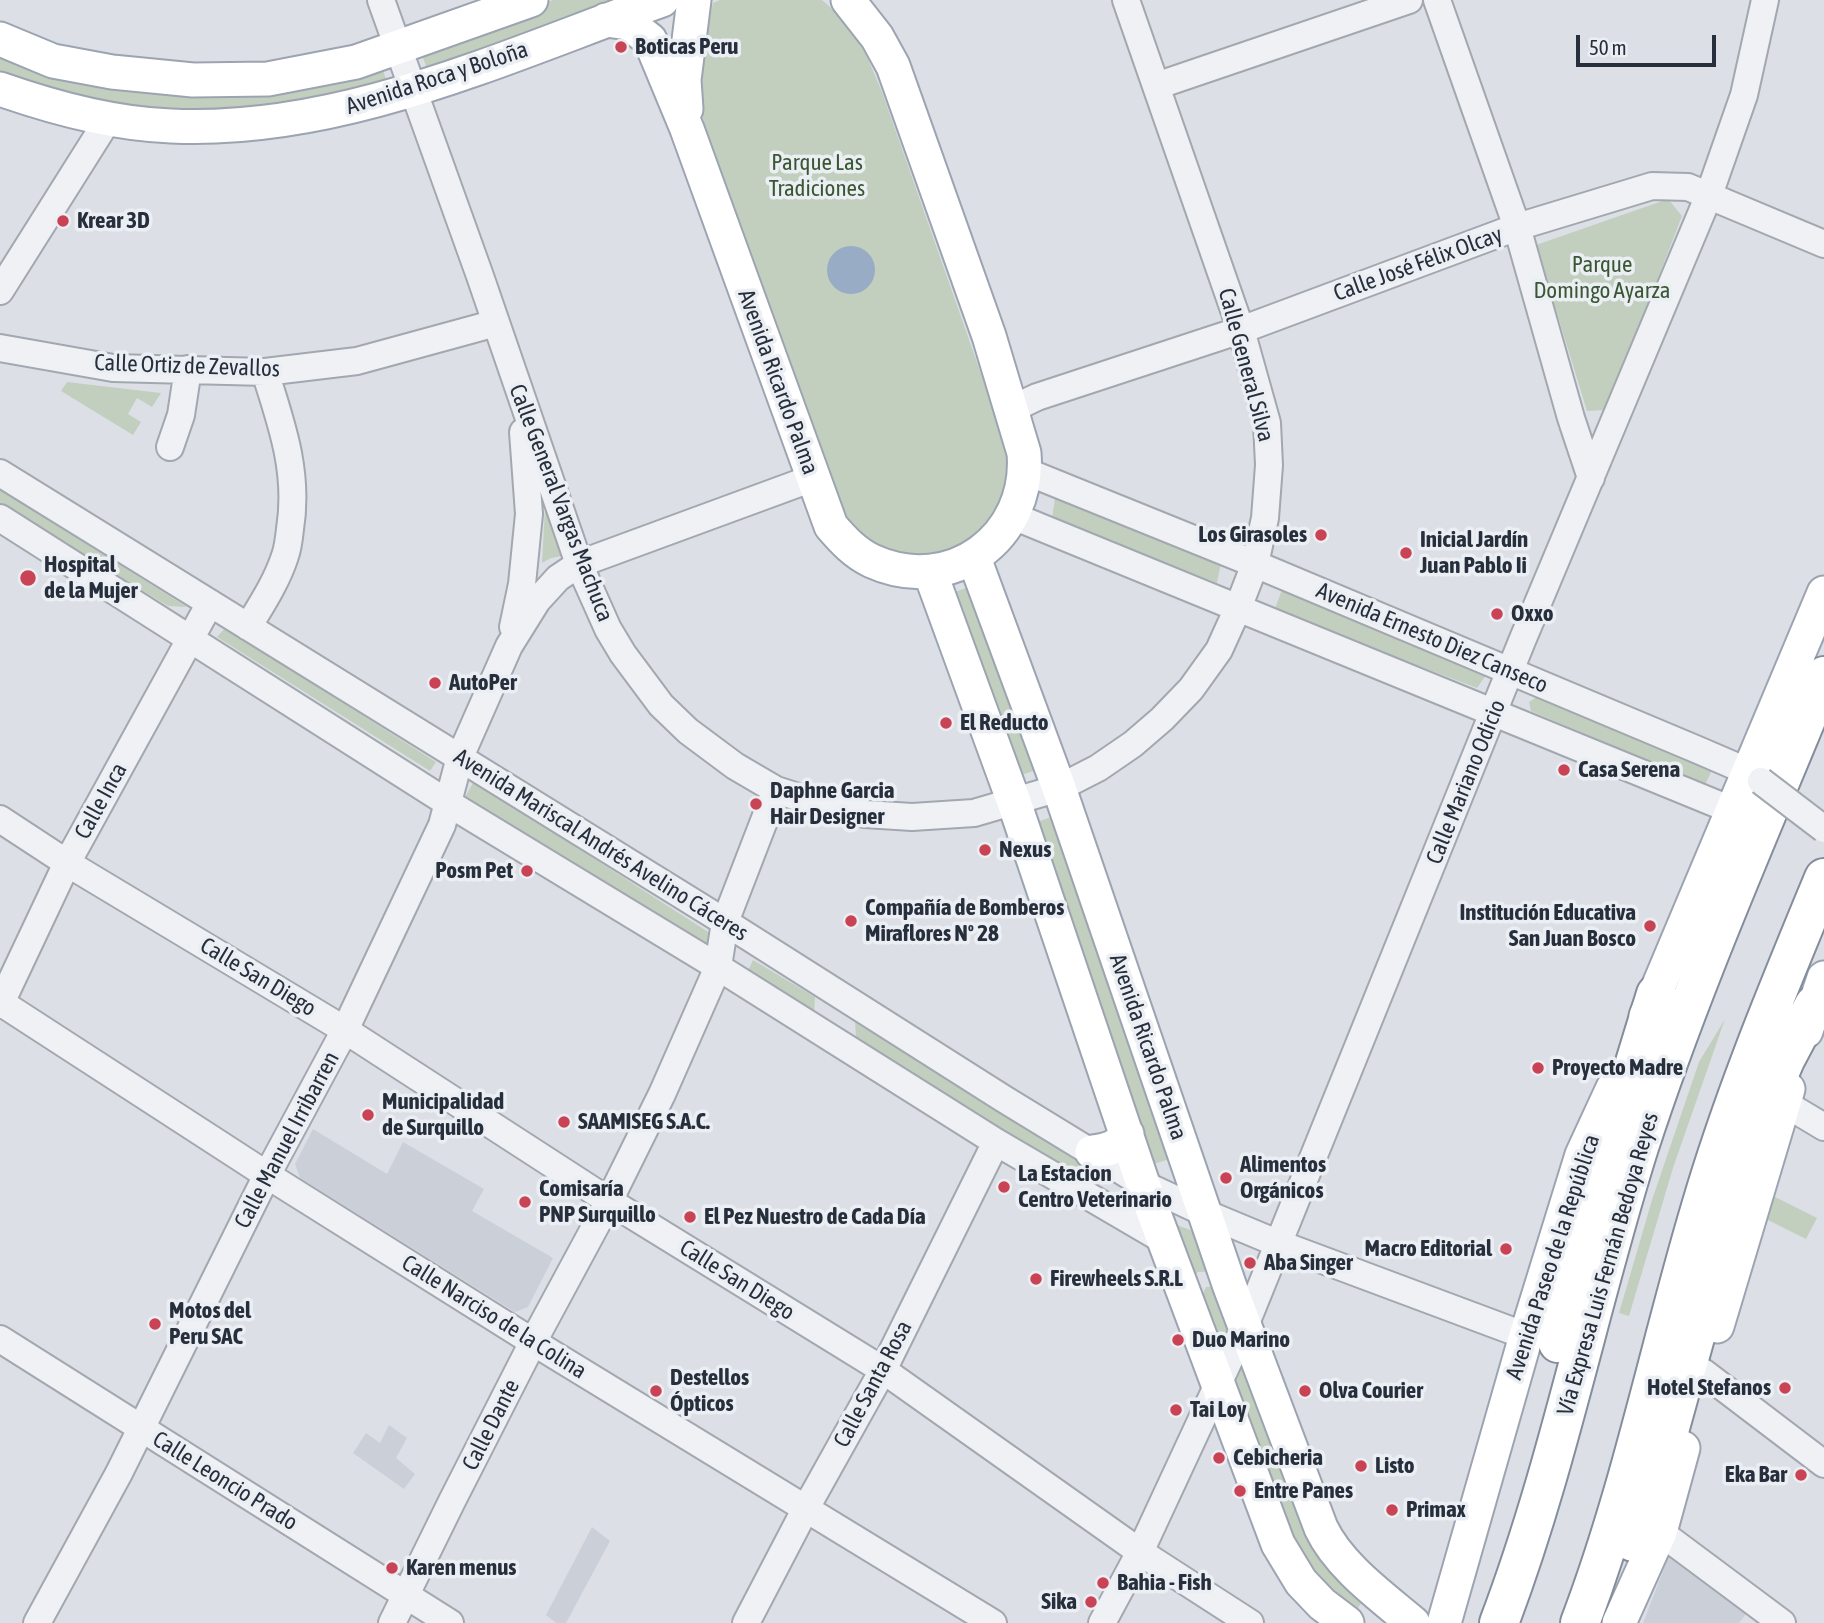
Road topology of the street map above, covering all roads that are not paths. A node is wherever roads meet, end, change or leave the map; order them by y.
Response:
1 (381, 0) edge
2 (531, 0) edge
3 (663, 0) edge
4 (694, 0) edge
5 (848, 0) edge
6 (874, 0) edge
7 (1126, 0) edge
8 (1409, 0) edge
9 (1437, 0) edge
10 (1765, 0) edge
11 (619, 12) edge
12 (0, 39) edge
13 (397, 48) junction
14 (892, 66) junction
15 (1156, 86) junction
16 (0, 89) edge
17 (412, 90) junction
18 (109, 118) junction
19 (687, 129) junction
20 (1709, 195) junction
21 (1517, 227) junction
22 (1824, 244) edge
23 (0, 291) edge
24 (496, 323) junction
25 (1241, 330) junction
26 (0, 348) edge
27 (188, 369) junction
28 (265, 372) junction
29 (521, 398) junction
30 (1012, 409) junction
31 (1572, 418) junction
32 (1612, 429) junction
33 (170, 447) dead end
34 (1025, 471) junction
35 (0, 473) edge
36 (813, 478) junction
37 (1591, 478) junction
38 (1013, 516) junction
39 (0, 518) edge
40 (974, 558) junction
41 (579, 564) junction
42 (1255, 564) junction
43 (930, 572) junction
44 (1824, 593) edge
45 (210, 603) junction
46 (1238, 608) junction
47 (247, 627) junction
48 (190, 637) junction
49 (509, 646) junction
50 (1511, 671) junction
51 (1824, 676) edge
52 (1494, 713) junction
53 (1698, 750) junction
54 (460, 757) junction
55 (1755, 777) junction
56 (1059, 788) junction
57 (1678, 788) junction
58 (776, 790) junction
59 (1014, 802) junction
60 (448, 803) junction
61 (1734, 811) junction
62 (0, 819) edge
63 (1824, 829) edge
64 (67, 863) junction
65 (1824, 878) edge
66 (725, 922) junction
67 (718, 967) junction
68 (1819, 991) edge
69 (1656, 994) junction
70 (841, 995) junction
71 (0, 1003) edge
72 (345, 1030) junction
73 (827, 1034) junction
74 (1784, 1103) junction
75 (1824, 1127) edge
76 (1127, 1134) junction
77 (996, 1142) junction
78 (1092, 1152) junction
79 (267, 1175) junction
80 (1143, 1184) junction
81 (609, 1201) junction
82 (1205, 1213) junction
83 (1166, 1241) junction
84 (1277, 1243) junction
85 (1230, 1287) junction
86 (1188, 1300) junction
87 (1245, 1326) junction
88 (1526, 1336) junction
89 (0, 1339) edge
90 (533, 1342) junction
91 (883, 1370) junction
92 (1703, 1372) junction
93 (1218, 1386) junction
94 (140, 1427) junction
95 (1824, 1464) edge
96 (1301, 1473) junction
97 (1256, 1488) junction
98 (806, 1508) junction
99 (1660, 1532) junction
100 (1140, 1552) junction
101 (406, 1596) junction
102 (1380, 1610) edge
103 (37, 1623) edge
104 (392, 1623) edge
105 (450, 1623) edge
106 (746, 1623) edge
107 (993, 1623) edge
108 (1102, 1623) edge
109 (1250, 1623) edge
110 (1347, 1623) edge
111 (1413, 1623) edge
112 (1444, 1623) edge
113 (1499, 1623) edge
114 (1580, 1623) edge
115 (1587, 1623) edge
116 (1619, 1623) edge
117 (1782, 1623) edge

1 - 13 street, Calle General Vargas Machuca
2 - 13 main road, Avenida Roca y Boloña
3 - 11 main road, Avenida Roca y Boloña
4 - 19 main road, Avenida Ricardo Palma
5 - 14 main road, Avenida Ricardo Palma
6 - 14 main road, Avenida Ricardo Palma
7 - 15 street, Calle General Silva
8 - 15 street
9 - 21 street
10 - 20 street, Calle Mariano Odicio
11 - 17 main road, Avenida Roca y Boloña
11 - 19 main road, Avenida Ricardo Palma
12 - 13 main road, Avenida Roca y Boloña
13 - 17 street, Calle General Vargas Machuca
14 - 30 main road, Avenida Ricardo Palma
15 - 25 street, Calle General Silva
16 - 18 main road, Avenida Roca y Boloña
17 - 18 main road, Avenida Roca y Boloña
17 - 24 street, Calle General Vargas Machuca
18 - 23 street
19 - 36 main road, Avenida Ricardo Palma
20 - 21 street, Calle José Félix Olcay
20 - 22 street, Calle José Félix Olcay
20 - 32 street, Calle Mariano Odicio
21 - 25 street, Calle José Félix Olcay
21 - 31 street
24 - 28 street, Calle Ortiz de Zevallos
24 - 29 street, Calle General Vargas Machuca
25 - 30 street, Calle José Félix Olcay
25 - 42 street, Calle General Silva
26 - 27 street, Calle Ortiz de Zevallos
27 - 28 street, Calle Ortiz de Zevallos
27 - 33 street
28 - 47 street
29 - 41 street, Calle General Vargas Machuca
29 - 49 street, Calle Manuel Irribarren
30 - 34 main road, Avenida Ricardo Palma
31 - 32 street
31 - 37 street
32 - 37 street, Calle Mariano Odicio
34 - 38 main road, Avenida Ricardo Palma
34 - 42 street, Avenida Ernesto Diez Canseco
35 - 45 street, Avenida Mariscal Andrés Avelino Cáceres
36 - 41 street, Calle Manuel Irribarren
36 - 43 main road, Avenida Ricardo Palma
37 - 50 street, Calle Mariano Odicio
38 - 40 main road, Avenida Ricardo Palma
38 - 46 street, Avenida Ernesto Diez Canseco
39 - 48 street, Avenida Mariscal Andrés Avelino Cáceres
40 - 43 main road, Avenida Ricardo Palma
40 - 56 main road, Avenida Ricardo Palma
41 - 49 street, Calle Manuel Irribarren
41 - 58 street, Calle General Vargas Machuca
42 - 46 street, Calle General Silva
42 - 50 street, Avenida Ernesto Diez Canseco
43 - 59 main road, Avenida Ricardo Palma
44 - 55 main road, Avenida Paseo de la República
45 - 47 street, Avenida Mariscal Andrés Avelino Cáceres
45 - 48 street, Calle Inca
46 - 52 street, Avenida Ernesto Diez Canseco
46 - 56 street, Calle General Silva
47 - 54 street, Avenida Mariscal Andrés Avelino Cáceres
48 - 60 street, Avenida Mariscal Andrés Avelino Cáceres
48 - 64 street, Calle Inca
49 - 54 street, Calle Manuel Irribarren
50 - 52 street, Calle Mariano Odicio
50 - 53 street, Avenida Ernesto Diez Canseco
51 - 113 highway, Vía Expresa Luis Fernán Bedoya Reyes
52 - 57 street, Avenida Ernesto Diez Canseco
52 - 84 street, Calle Mariano Odicio
53 - 55 street, Avenida Ernesto Diez Canseco
53 - 57 street
54 - 60 street, Calle Manuel Irribarren
54 - 66 street, Avenida Mariscal Andrés Avelino Cáceres
55 - 61 main road, Avenida Paseo de la República
55 - 63 street, Avenida Ernesto Diez Canseco, bridge
56 - 59 street, Calle General Vargas Machuca
56 - 82 main road, Avenida Ricardo Palma
57 - 61 street, Avenida Ernesto Diez Canseco
58 - 59 street, Calle General Vargas Machuca
58 - 66 street, Calle Dante
59 - 76 main road, Avenida Ricardo Palma
60 - 67 street, Avenida Mariscal Andrés Avelino Cáceres
60 - 72 street, Calle Manuel Irribarren
61 - 69 main road, Avenida Paseo de la República
62 - 64 street, Calle San Diego
64 - 71 street, Calle Inca
64 - 72 street, Calle San Diego
65 - 114 highway
66 - 67 street, Calle Dante
66 - 70 street, Avenida Mariscal Andrés Avelino Cáceres
67 - 73 street, Avenida Mariscal Andrés Avelino Cáceres
67 - 81 street, Calle Dante
68 - 74 main road
68 - 115 highway
69 - 88 main road, Avenida Paseo de la República
69 - 113 highway
70 - 73 street
70 - 78 street, Avenida Mariscal Andrés Avelino Cáceres
71 - 79 street, Calle Narciso de la Colina
72 - 79 street, Calle Manuel Irribarren
72 - 81 street, Calle San Diego
73 - 77 street, Avenida Mariscal Andrés Avelino Cáceres
74 - 75 street
74 - 92 main road
76 - 78 main road
76 - 80 main road, Avenida Ricardo Palma
77 - 83 street, Avenida Mariscal Andrés Avelino Cáceres
77 - 91 street, Calle Santa Rosa
78 - 80 street, Avenida Mariscal Andrés Avelino Cáceres
79 - 90 street, Calle Narciso de la Colina
79 - 94 street, Calle Manuel Irribarren
80 - 82 street, Avenida Mariscal Andrés Avelino Cáceres
80 - 83 main road, Avenida Ricardo Palma
81 - 90 street, Calle Dante
81 - 91 street, Calle San Diego
82 - 84 street, Avenida Mariscal Andrés Avelino Cáceres
82 - 85 main road, Avenida Ricardo Palma
83 - 86 main road, Avenida Ricardo Palma
84 - 87 street, Calle Mariano Odicio
84 - 88 street, Avenida Mariscal Andrés Avelino Cáceres
85 - 86 main road
85 - 87 main road, Avenida Ricardo Palma
86 - 93 main road, Avenida Ricardo Palma
87 - 93 street, Calle Mariano Odicio
87 - 96 main road, Avenida Ricardo Palma
88 - 112 main road, Avenida Paseo de la República
89 - 94 street, Calle Leoncio Prado
90 - 98 street, Calle Narciso de la Colina
90 - 101 street, Calle Dante
91 - 98 street, Calle Santa Rosa
91 - 100 street, Calle San Diego
92 - 95 street
92 - 99 main road
93 - 97 main road, Avenida Ricardo Palma
93 - 100 street, Calle Mariano Odicio
94 - 101 street, Calle Leoncio Prado
94 - 103 street, Calle Manuel Irribarren
96 - 97 main road
96 - 102 main road, Avenida Ricardo Palma
97 - 110 main road, Avenida Ricardo Palma
98 - 106 street, Calle Santa Rosa
98 - 107 street, Calle Narciso de la Colina
99 - 116 main road
99 - 117 street
100 - 108 street, Calle Mariano Odicio
100 - 109 street, Calle San Diego
101 - 104 street, Calle Dante
101 - 105 street, Calle Leoncio Prado
102 - 111 main road, Avenida Ricardo Palma

